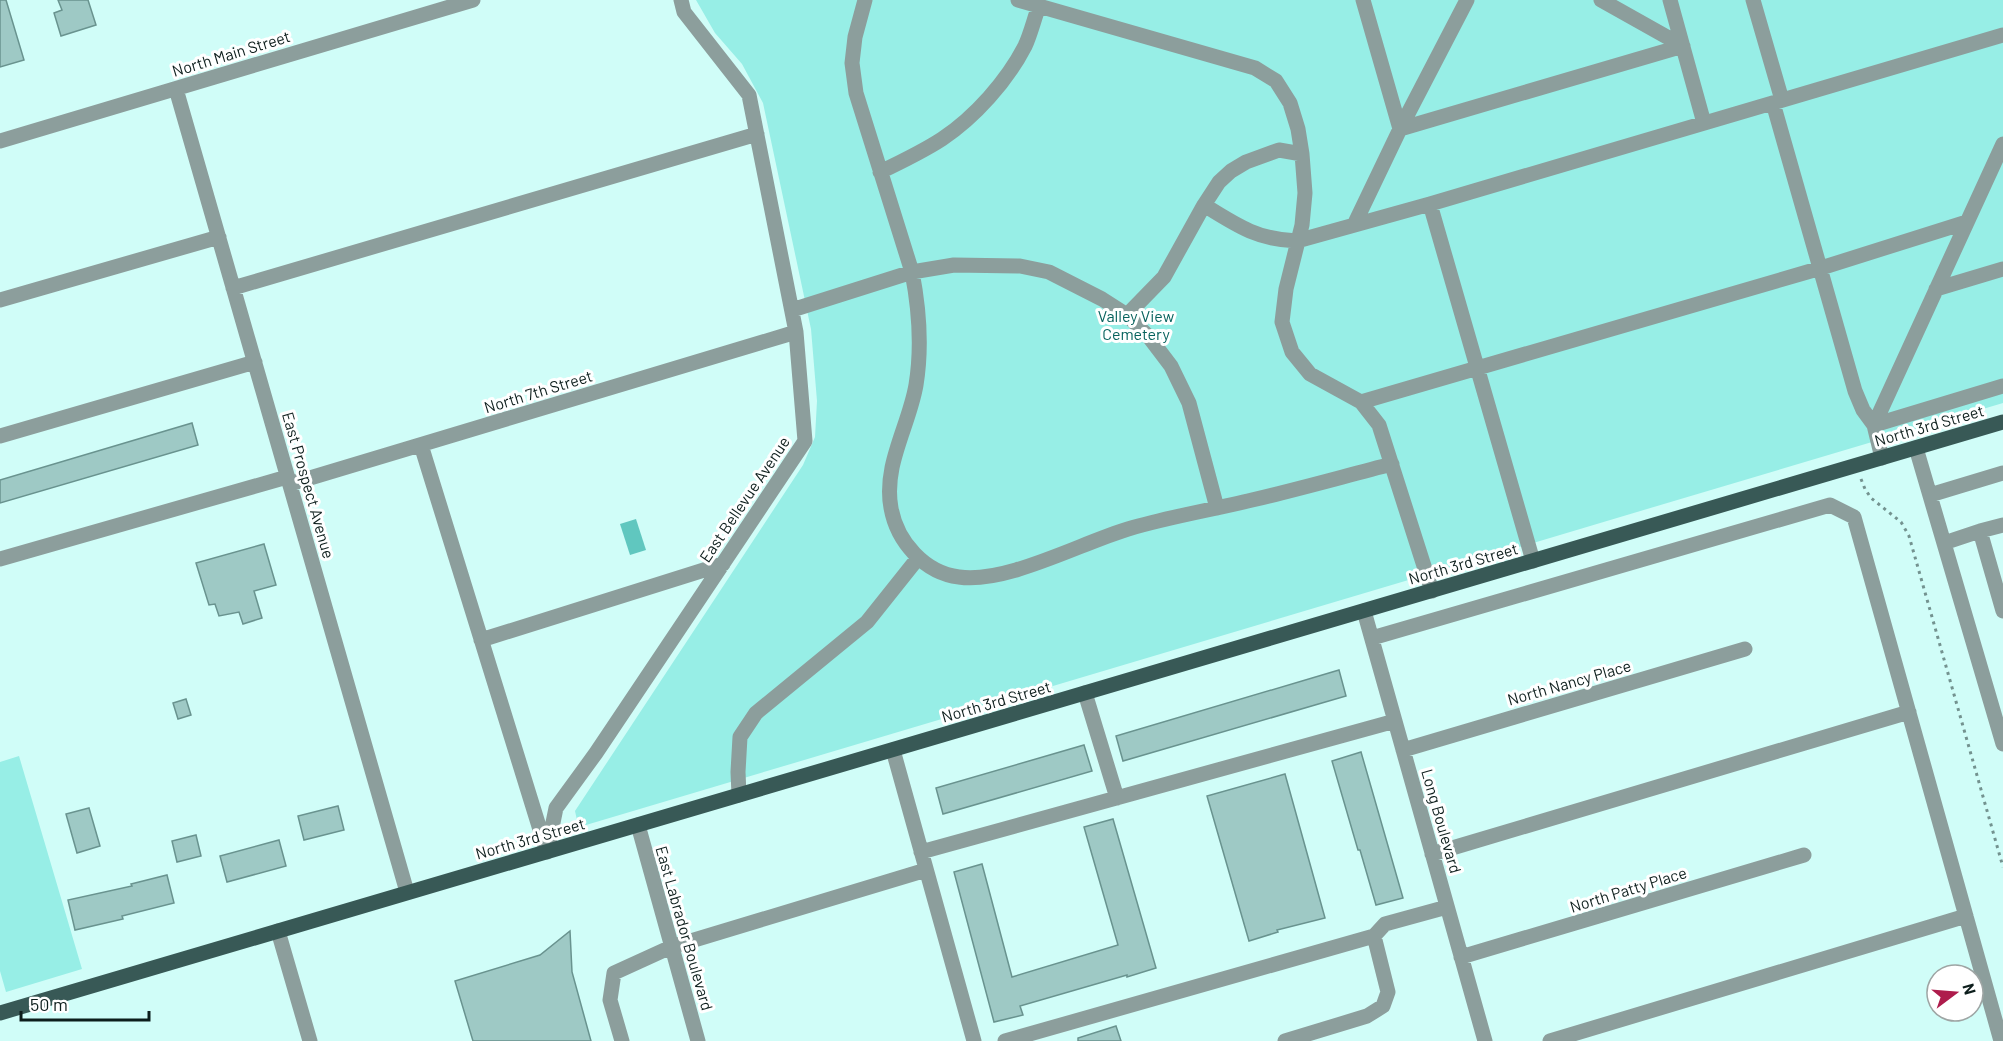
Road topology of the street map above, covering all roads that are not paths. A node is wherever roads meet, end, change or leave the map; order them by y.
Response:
1 (473, 0) edge
2 (681, 0) edge
3 (865, 0) edge
4 (1017, 0) edge
5 (1363, 0) edge
6 (1467, 0) edge
7 (1602, 0) edge
8 (1670, 0) edge
9 (1753, 0) edge
10 (1039, 6) junction
11 (2003, 35) edge
12 (1683, 46) junction
13 (176, 88) junction
14 (1778, 101) junction
15 (1704, 123) junction
16 (1400, 129) junction
17 (757, 134) junction
18 (0, 141) edge
19 (2001, 152) edge
20 (1302, 154) junction
21 (880, 172) junction
22 (1430, 204) junction
23 (1204, 205) junction
24 (1967, 222) junction
25 (1354, 225) junction
26 (219, 237) junction
27 (1297, 241) junction
28 (1821, 268) junction
29 (2003, 269) edge
30 (912, 272) junction
31 (233, 288) junction
32 (1936, 289) junction
33 (0, 300) edge
34 (792, 310) junction
35 (1127, 315) junction
36 (796, 332) junction
37 (255, 362) junction
38 (1476, 369) junction
39 (2003, 386) edge
40 (1361, 402) junction
41 (2003, 422) edge
42 (1874, 424) junction
43 (0, 436) edge
44 (421, 445) junction
45 (1916, 448) junction
46 (1882, 458) junction
47 (1392, 464) junction
48 (2003, 473) edge
49 (289, 480) junction
50 (1929, 495) junction
51 (1216, 508) junction
52 (2003, 525) edge
53 (1980, 531) junction
54 (1944, 543) junction
55 (918, 558) junction
56 (0, 559) edge
57 (1533, 561) junction
58 (723, 564) junction
59 (1432, 591) junction
60 (1364, 611) junction
61 (2003, 611) edge
62 (1372, 638) junction
63 (481, 640) junction
64 (1745, 649) dead end
65 (1085, 693) junction
66 (1909, 712) junction
67 (1395, 721) junction
68 (2003, 744) edge
69 (893, 750) junction
70 (1403, 750) junction
71 (739, 795) junction
72 (1116, 798) junction
73 (638, 825) junction
74 (547, 852) junction
75 (921, 852) junction
76 (1432, 854) junction
77 (1804, 855) dead end
78 (926, 870) junction
79 (406, 892) junction
80 (1447, 907) junction
81 (1966, 916) junction
82 (278, 931) junction
83 (1374, 936) junction
84 (672, 947) junction
85 (1461, 957) junction
86 (0, 1013) edge
87 (310, 1041) edge
88 (622, 1041) edge
89 (698, 1041) edge
90 (974, 1041) edge
91 (1005, 1041) edge
92 (1285, 1041) edge
93 (1485, 1041) edge
94 (1550, 1041) edge
95 (2001, 1041) edge

1 - 13 street, North Main Street
2 - 17 street, East Bellevue Avenue
3 - 21 street
4 - 10 street
5 - 16 street
6 - 16 street
7 - 12 street
8 - 12 street
9 - 14 street
10 - 20 street
10 - 21 street
11 - 14 street
12 - 15 street
12 - 16 street
13 - 18 street, North Main Street
13 - 26 street, East Prospect Avenue
14 - 15 street
14 - 28 street
15 - 22 street
16 - 25 street
17 - 31 street
17 - 34 street, East Bellevue Avenue
19 - 24 street
20 - 23 street
20 - 27 street
21 - 30 street
22 - 25 street
22 - 38 street
23 - 27 street
23 - 35 street
24 - 28 street
24 - 32 street
25 - 27 street
26 - 31 street, East Prospect Avenue
26 - 33 street
27 - 40 street
28 - 38 street
28 - 42 street
29 - 32 street
30 - 34 street
30 - 35 street
30 - 55 street
31 - 37 street, East Prospect Avenue
32 - 42 street
34 - 36 street, East Bellevue Avenue
35 - 51 street
36 - 44 street, North 7th Street
36 - 58 street, East Bellevue Avenue
37 - 43 street
37 - 49 street, East Prospect Avenue
38 - 40 street
38 - 57 street
39 - 42 street
40 - 47 street
41 - 45 main road, North 3rd Street
42 - 46 street
44 - 49 street, North 7th Street
44 - 63 street
45 - 46 main road, North 3rd Street
45 - 50 street
46 - 57 main road, North 3rd Street
47 - 51 street
47 - 59 street
48 - 50 street
49 - 56 street, North 7th Street
49 - 79 street, East Prospect Avenue
50 - 54 street
51 - 55 street
52 - 53 street
53 - 54 street
53 - 61 street
54 - 68 street
55 - 71 street
57 - 59 main road, North 3rd Street
58 - 63 street
58 - 74 street, East Bellevue Avenue
59 - 60 main road, North 3rd Street
60 - 62 street, Long Boulevard
60 - 65 main road, North 3rd Street
62 - 66 street
62 - 67 street, Long Boulevard
63 - 74 street
64 - 70 street, North Nancy Place
65 - 69 main road, North 3rd Street
65 - 72 street
66 - 76 street
66 - 81 street
67 - 70 street, Long Boulevard
67 - 72 street
69 - 71 main road, North 3rd Street
69 - 75 street
70 - 76 street, Long Boulevard
71 - 73 main road, North 3rd Street
72 - 75 street
73 - 74 main road, North 3rd Street
73 - 84 street, East Labrador Boulevard
74 - 79 main road, North 3rd Street
75 - 78 street
76 - 80 street, Long Boulevard
77 - 85 street, North Patty Place
78 - 84 street
78 - 90 street
79 - 82 main road, North 3rd Street
80 - 83 street
80 - 85 street, Long Boulevard
81 - 94 street
81 - 95 street
82 - 86 main road, North 3rd Street
82 - 87 street
83 - 91 street
83 - 92 street
84 - 88 street
84 - 89 street, East Labrador Boulevard
85 - 93 street, Long Boulevard

